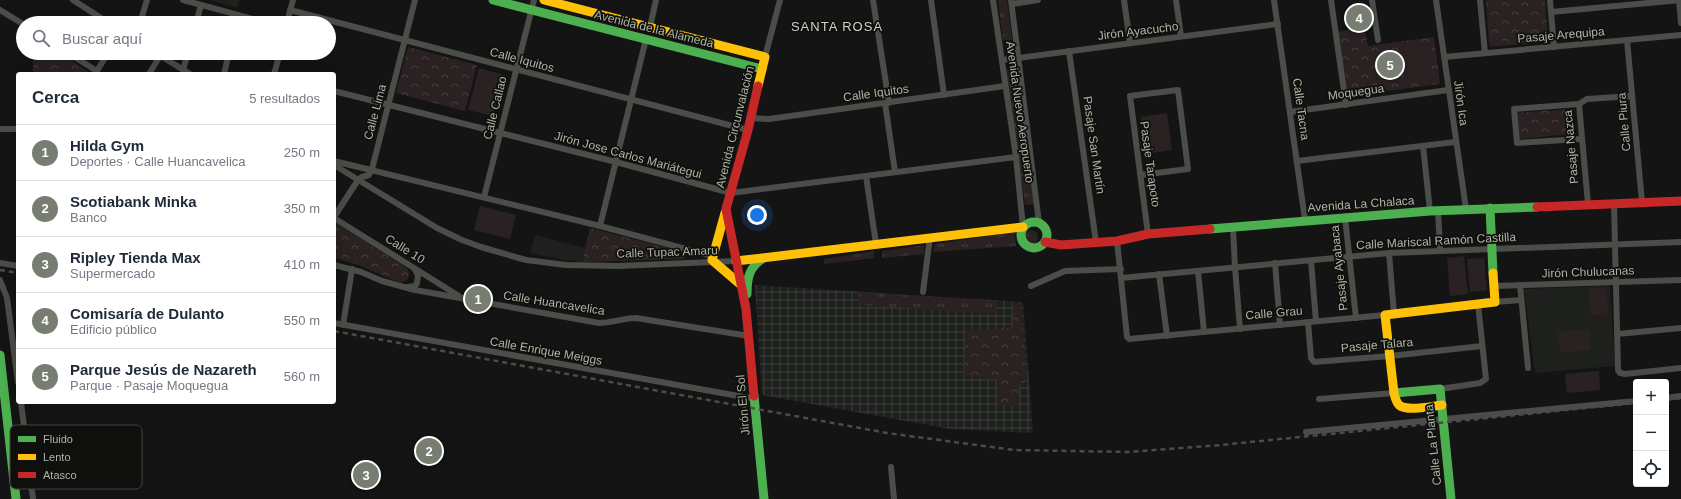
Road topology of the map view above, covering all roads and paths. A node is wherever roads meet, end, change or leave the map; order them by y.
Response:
1 (73, 0) edge
2 (147, 0) edge
3 (184, 0) edge
4 (293, 0) edge
5 (415, 0) edge
6 (493, 0) edge
7 (534, 0) edge
8 (544, 0) edge
9 (656, 0) edge
10 (780, 0) edge
11 (873, 0) edge
12 (931, 0) edge
13 (993, 0) edge
14 (1038, 0) edge
15 (1124, 0) edge
16 (1176, 0) edge
17 (1274, 0) edge
18 (1331, 0) edge
19 (1372, 0) edge
20 (1436, 0) edge
21 (1480, 0) edge
22 (1550, 0) edge
23 (1680, 0) edge
24 (1011, 2) edge
25 (201, 5) junction
26 (0, 10) edge
27 (290, 10) junction
28 (532, 10) junction
29 (1551, 12) junction
30 (238, 15) joint
31 (98, 16) edge
32 (142, 16) edge
33 (198, 16) edge
34 (242, 16) edge
35 (289, 16) edge
36 (312, 16) edge
37 (16, 20) edge
38 (336, 22) edge
39 (1681, 23) edge
40 (1278, 24) junction
41 (650, 27) junction
42 (1681, 35) edge
43 (1181, 36) junction
44 (646, 39) junction
45 (1378, 40) dead end
46 (1627, 40) junction
47 (405, 41) junction
48 (1130, 43) junction
49 (1554, 47) junction
50 (1069, 51) junction
51 (1485, 53) junction
52 (765, 57) junction
53 (1444, 57) junction
54 (1017, 58) junction
55 (78, 60) edge
56 (104, 60) edge
57 (155, 60) edge
58 (167, 60) edge
59 (186, 60) edge
60 (227, 60) edge
61 (278, 60) edge
62 (1002, 60) junction
63 (762, 69) junction
64 (183, 70) junction
65 (516, 70) junction
66 (96, 72) edge
67 (150, 72) edge
68 (186, 72) edge
69 (224, 72) edge
70 (275, 72) edge
71 (1005, 86) junction
72 (1448, 90) junction
73 (336, 91) edge
74 (944, 95) junction
75 (1632, 96) junction
76 (632, 100) junction
77 (887, 103) junction
78 (388, 104) junction
79 (1346, 104) junction
80 (1579, 104) junction
81 (1290, 112) junction
82 (750, 118) junction
83 (0, 129) edge
84 (16, 129) edge
85 (748, 130) junction
86 (500, 133) junction
87 (1582, 139) junction
88 (1456, 142) junction
89 (1422, 146) junction
90 (1016, 157) junction
91 (336, 161) edge
92 (1297, 161) junction
93 (616, 162) junction
94 (336, 166) edge
95 (372, 169) junction
96 (895, 172) junction
97 (1141, 175) junction
98 (866, 176) junction
99 (358, 180) junction
100 (731, 193) junction
101 (484, 197) junction
102 (1681, 201) edge
103 (1642, 202) junction
104 (1588, 204) junction
105 (1614, 204) junction
106 (1490, 208) junction
107 (726, 209) junction
108 (1466, 209) junction
109 (1434, 210) junction
110 (336, 215) edge
111 (1345, 216) junction
112 (336, 219) edge
113 (1305, 220) junction
114 (1039, 223) junction
115 (600, 226) junction
116 (1023, 227) junction
117 (1233, 228) junction
118 (1148, 234) junction
119 (930, 237) junction
120 (1118, 240) junction
121 (1045, 242) junction
122 (1096, 242) junction
123 (1681, 242) edge
124 (876, 244) junction
125 (1615, 244) junction
126 (1492, 248) junction
127 (1440, 250) junction
128 (1389, 253) junction
129 (1350, 256) junction
130 (763, 258) junction
131 (713, 259) junction
132 (736, 261) junction
133 (1311, 261) junction
134 (0, 263) edge
135 (1275, 263) junction
136 (336, 265) edge
137 (16, 266) edge
138 (1235, 267) junction
139 (413, 268) junction
140 (352, 269) junction
141 (1121, 269) junction
142 (1198, 271) junction
143 (1160, 274) junction
144 (1121, 278) junction
145 (0, 280) edge
146 (1681, 280) edge
147 (1616, 282) junction
148 (741, 285) junction
149 (1520, 285) junction
150 (1031, 286) dead end
151 (1495, 286) junction
152 (407, 288) junction
153 (923, 292) dead end
154 (465, 300) junction
155 (1521, 300) junction
156 (1495, 302) junction
157 (1478, 304) junction
158 (746, 309) junction
159 (1390, 314) junction
160 (1356, 318) junction
161 (1316, 321) junction
162 (1308, 322) junction
163 (336, 323) edge
164 (343, 325) junction
165 (1280, 325) junction
166 (1681, 328) edge
167 (1240, 329) junction
168 (1204, 332) junction
169 (1617, 334) junction
170 (749, 336) junction
171 (1167, 336) junction
172 (1482, 346) junction
173 (0, 355) edge
174 (1390, 356) junction
175 (16, 365) edge
176 (1528, 368) dead end
177 (1681, 368) edge
178 (1440, 389) junction
179 (1394, 393) junction
180 (1681, 396) edge
181 (1669, 398) edge
182 (755, 399) junction
183 (1320, 399) dead end
184 (1633, 401) edge
185 (21, 404) edge
186 (1442, 405) junction
187 (1443, 419) junction
188 (24, 425) edge
189 (1306, 432) dead end
190 (10, 445) edge
191 (891, 466) dead end
192 (15, 489) edge
193 (32, 489) edge
194 (16, 499) edge
195 (33, 499) edge
196 (764, 499) edge
197 (894, 499) edge
198 (1450, 499) edge

1 - 31 street
2 - 32 street
3 - 25 street
4 - 27 street
5 - 47 street, Calle Lima
6 - 28 street, Avenida de la Alameda
7 - 28 street, Calle Callao
8 - 41 street, Avenida de la Alameda
9 - 41 street
10 - 52 street, Avenida Circunvalación
11 - 77 street
12 - 74 street
13 - 62 street, Avenida Nuevo Aeropuerto
14 - 24 street
15 - 48 street
16 - 43 street
17 - 40 street, Calle Tacna
18 - 79 street
19 - 45 street
20 - 53 street, Jirón Ica
21 - 51 street
22 - 29 street
23 - 29 street
23 - 39 street
24 - 54 street, Avenida Nuevo Aeropuerto
25 - 30 street
25 - 33 street
26 - 37 street
27 - 35 street
27 - 36 street, Calle Iquitos
28 - 44 street, Avenida de la Alameda
28 - 65 street, Calle Callao
29 - 49 street
30 - 34 street
38 - 47 street, Calle Iquitos
40 - 43 street, Jirón Ayacucho
40 - 81 street, Calle Tacna
41 - 52 street, Avenida de la Alameda
42 - 46 street, Pasaje Arequipa
43 - 48 street, Jirón Ayacucho
44 - 63 street, Avenida de la Alameda
44 - 76 street
46 - 49 street, Pasaje Arequipa
46 - 75 street, Calle Piura
47 - 65 street, Calle Iquitos
47 - 78 street, Calle Lima
48 - 50 street, Jirón Ayacucho
49 - 51 street, Pasaje Arequipa
50 - 54 street, Jirón Ayacucho
50 - 122 street, Pasaje San Martín
51 - 53 street, Pasaje Arequipa
52 - 63 street, Avenida Circunvalación
53 - 72 street, Jirón Ica
54 - 62 street, Jirón Ayacucho
54 - 114 street, Avenida Nuevo Aeropuerto
55 - 66 street
56 - 66 street
57 - 67 street
58 - 64 street
59 - 64 street
60 - 69 street
61 - 70 street
62 - 71 street, Avenida Nuevo Aeropuerto
63 - 82 street, Avenida Circunvalación
64 - 68 street
65 - 76 street, Calle Iquitos
65 - 86 street, Calle Callao
71 - 74 street, Calle Iquitos
71 - 90 street, Avenida Nuevo Aeropuerto
72 - 79 street, Moquegua
72 - 88 street, Jirón Ica
73 - 78 street, Jirón Jose Carlos Mariátegui
74 - 77 street, Calle Iquitos
75 - 80 street
75 - 103 street, Calle Piura
76 - 85 street, Calle Iquitos
76 - 93 street
77 - 82 street, Calle Iquitos
77 - 96 street
78 - 86 street, Jirón Jose Carlos Mariátegui
78 - 95 street, Calle Lima
79 - 81 street, Moquegua
80 - 87 street, Pasaje Nazca
80 - 87 street, Pasaje Nazca
81 - 92 street, Calle Tacna
82 - 85 street, Avenida Circunvalación
83 - 84 street
85 - 100 street, Avenida Circunvalación
86 - 93 street, Jirón Jose Carlos Mariátegui
86 - 101 street, Calle Callao
87 - 104 street, Pasaje Nazca
88 - 89 street
88 - 108 street, Jirón Ica
89 - 92 street
89 - 109 street
90 - 96 street, Jirón Jose Carlos Mariátegui
90 - 116 street, Avenida Nuevo Aeropuerto
91 - 95 street, Calle Tupac Amaru
92 - 113 street, Calle Tacna
93 - 100 street, Jirón Jose Carlos Mariátegui
93 - 115 street
94 - 99 street, Calle Tupac Amaru
95 - 99 street
95 - 101 street, Calle Tupac Amaru
96 - 98 street, Jirón Jose Carlos Mariátegui
97 - 97 street, Pasaje Tarapoto
97 - 118 street, Pasaje Tarapoto
98 - 100 street, Jirón Jose Carlos Mariátegui
98 - 124 street
99 - 110 street
99 - 131 street, Calle Tupac Amaru
100 - 107 street, Avenida Circunvalación
101 - 115 street, Calle Tupac Amaru
102 - 103 street, Avenida La Chalaca
103 - 105 street, Avenida La Chalaca
104 - 105 street, Avenida La Chalaca
104 - 106 street, Avenida La Chalaca
105 - 125 street
106 - 108 street, Avenida La Chalaca
106 - 126 street
107 - 131 street
107 - 132 street, Avenida Circunvalación
108 - 109 street, Avenida La Chalaca
109 - 111 street, Avenida La Chalaca
109 - 127 street
111 - 113 street, Avenida La Chalaca
111 - 129 street, Pasaje Ayabaca
112 - 139 street, Calle 10
113 - 117 street, Avenida La Chalaca
114 - 116 street
114 - 121 street
115 - 131 street, Calle Tupac Amaru
116 - 119 street, Calle Tupac Amaru
116 - 121 street
117 - 118 street, Avenida La Chalaca
117 - 138 street
118 - 120 street, Avenida La Chalaca
119 - 124 street, Calle Tupac Amaru
119 - 153 street
120 - 122 street, Avenida La Chalaca
120 - 141 street, Calle Grau
121 - 122 street, Avenida La Chalaca
123 - 125 street, Calle Mariscal Ramón Castilla
124 - 130 street, Calle Tupac Amaru
125 - 126 street, Calle Mariscal Ramón Castilla
125 - 147 street
126 - 127 street, Calle Mariscal Ramón Castilla
126 - 151 street
127 - 128 street, Calle Mariscal Ramón Castilla
128 - 129 street, Calle Mariscal Ramón Castilla
128 - 159 street
129 - 133 street, Calle Mariscal Ramón Castilla
129 - 160 street, Pasaje Ayabaca
130 - 132 street, Calle Tupac Amaru
130 - 158 street, Jirón El Sol
131 - 132 street, Calle Tupac Amaru
131 - 148 street
132 - 148 street, Jirón El Sol
133 - 135 street, Calle Mariscal Ramón Castilla
133 - 161 street
134 - 137 street
135 - 138 street, Calle Mariscal Ramón Castilla
135 - 165 street
136 - 140 street, Calle Huancavelica
138 - 142 street, Calle Mariscal Ramón Castilla
138 - 167 street
139 - 152 street
139 - 154 street, Calle 10
140 - 152 street, Calle Huancavelica
140 - 164 street
141 - 144 street, Calle Grau
141 - 150 street
142 - 143 street, Calle Mariscal Ramón Castilla
142 - 168 street
143 - 144 street, Calle Mariscal Ramón Castilla
143 - 171 street
144 - 171 street, Calle Grau
145 - 175 street
146 - 147 street, Jirón Chulucanas
147 - 149 street, Jirón Chulucanas
147 - 169 street
148 - 158 street, Jirón El Sol
149 - 151 street, Jirón Chulucanas
149 - 155 street
151 - 156 street
152 - 154 street, Calle Huancavelica
154 - 170 street, Calle Huancavelica
155 - 156 street, Calle Grau
155 - 176 street
156 - 157 street, Calle Grau
157 - 159 street, Calle Grau
157 - 172 street
158 - 170 street, Jirón El Sol
159 - 160 street, Calle Grau
159 - 174 street
160 - 161 street, Calle Grau
161 - 162 street, Calle Grau
162 - 165 street, Calle Grau
162 - 174 street, Pasaje Talara
163 - 164 street, Calle Enrique Meiggs
164 - 182 street, Calle Enrique Meiggs
165 - 167 street, Calle Grau
166 - 169 street
167 - 168 street, Calle Grau
168 - 171 street, Calle Grau
169 - 177 street
170 - 182 street, Jirón El Sol
172 - 174 street, Pasaje Talara
172 - 178 street
173 - 190 street
174 - 179 street
178 - 179 street
178 - 186 street, Calle La Planta
179 - 183 street
179 - 186 street
180 - 181 street
182 - 196 street, Jirón El Sol
184 - 187 street
185 - 188 street
186 - 187 street, Calle La Planta
187 - 189 street
187 - 198 street, Calle La Planta
191 - 197 street
192 - 194 street
193 - 195 street

